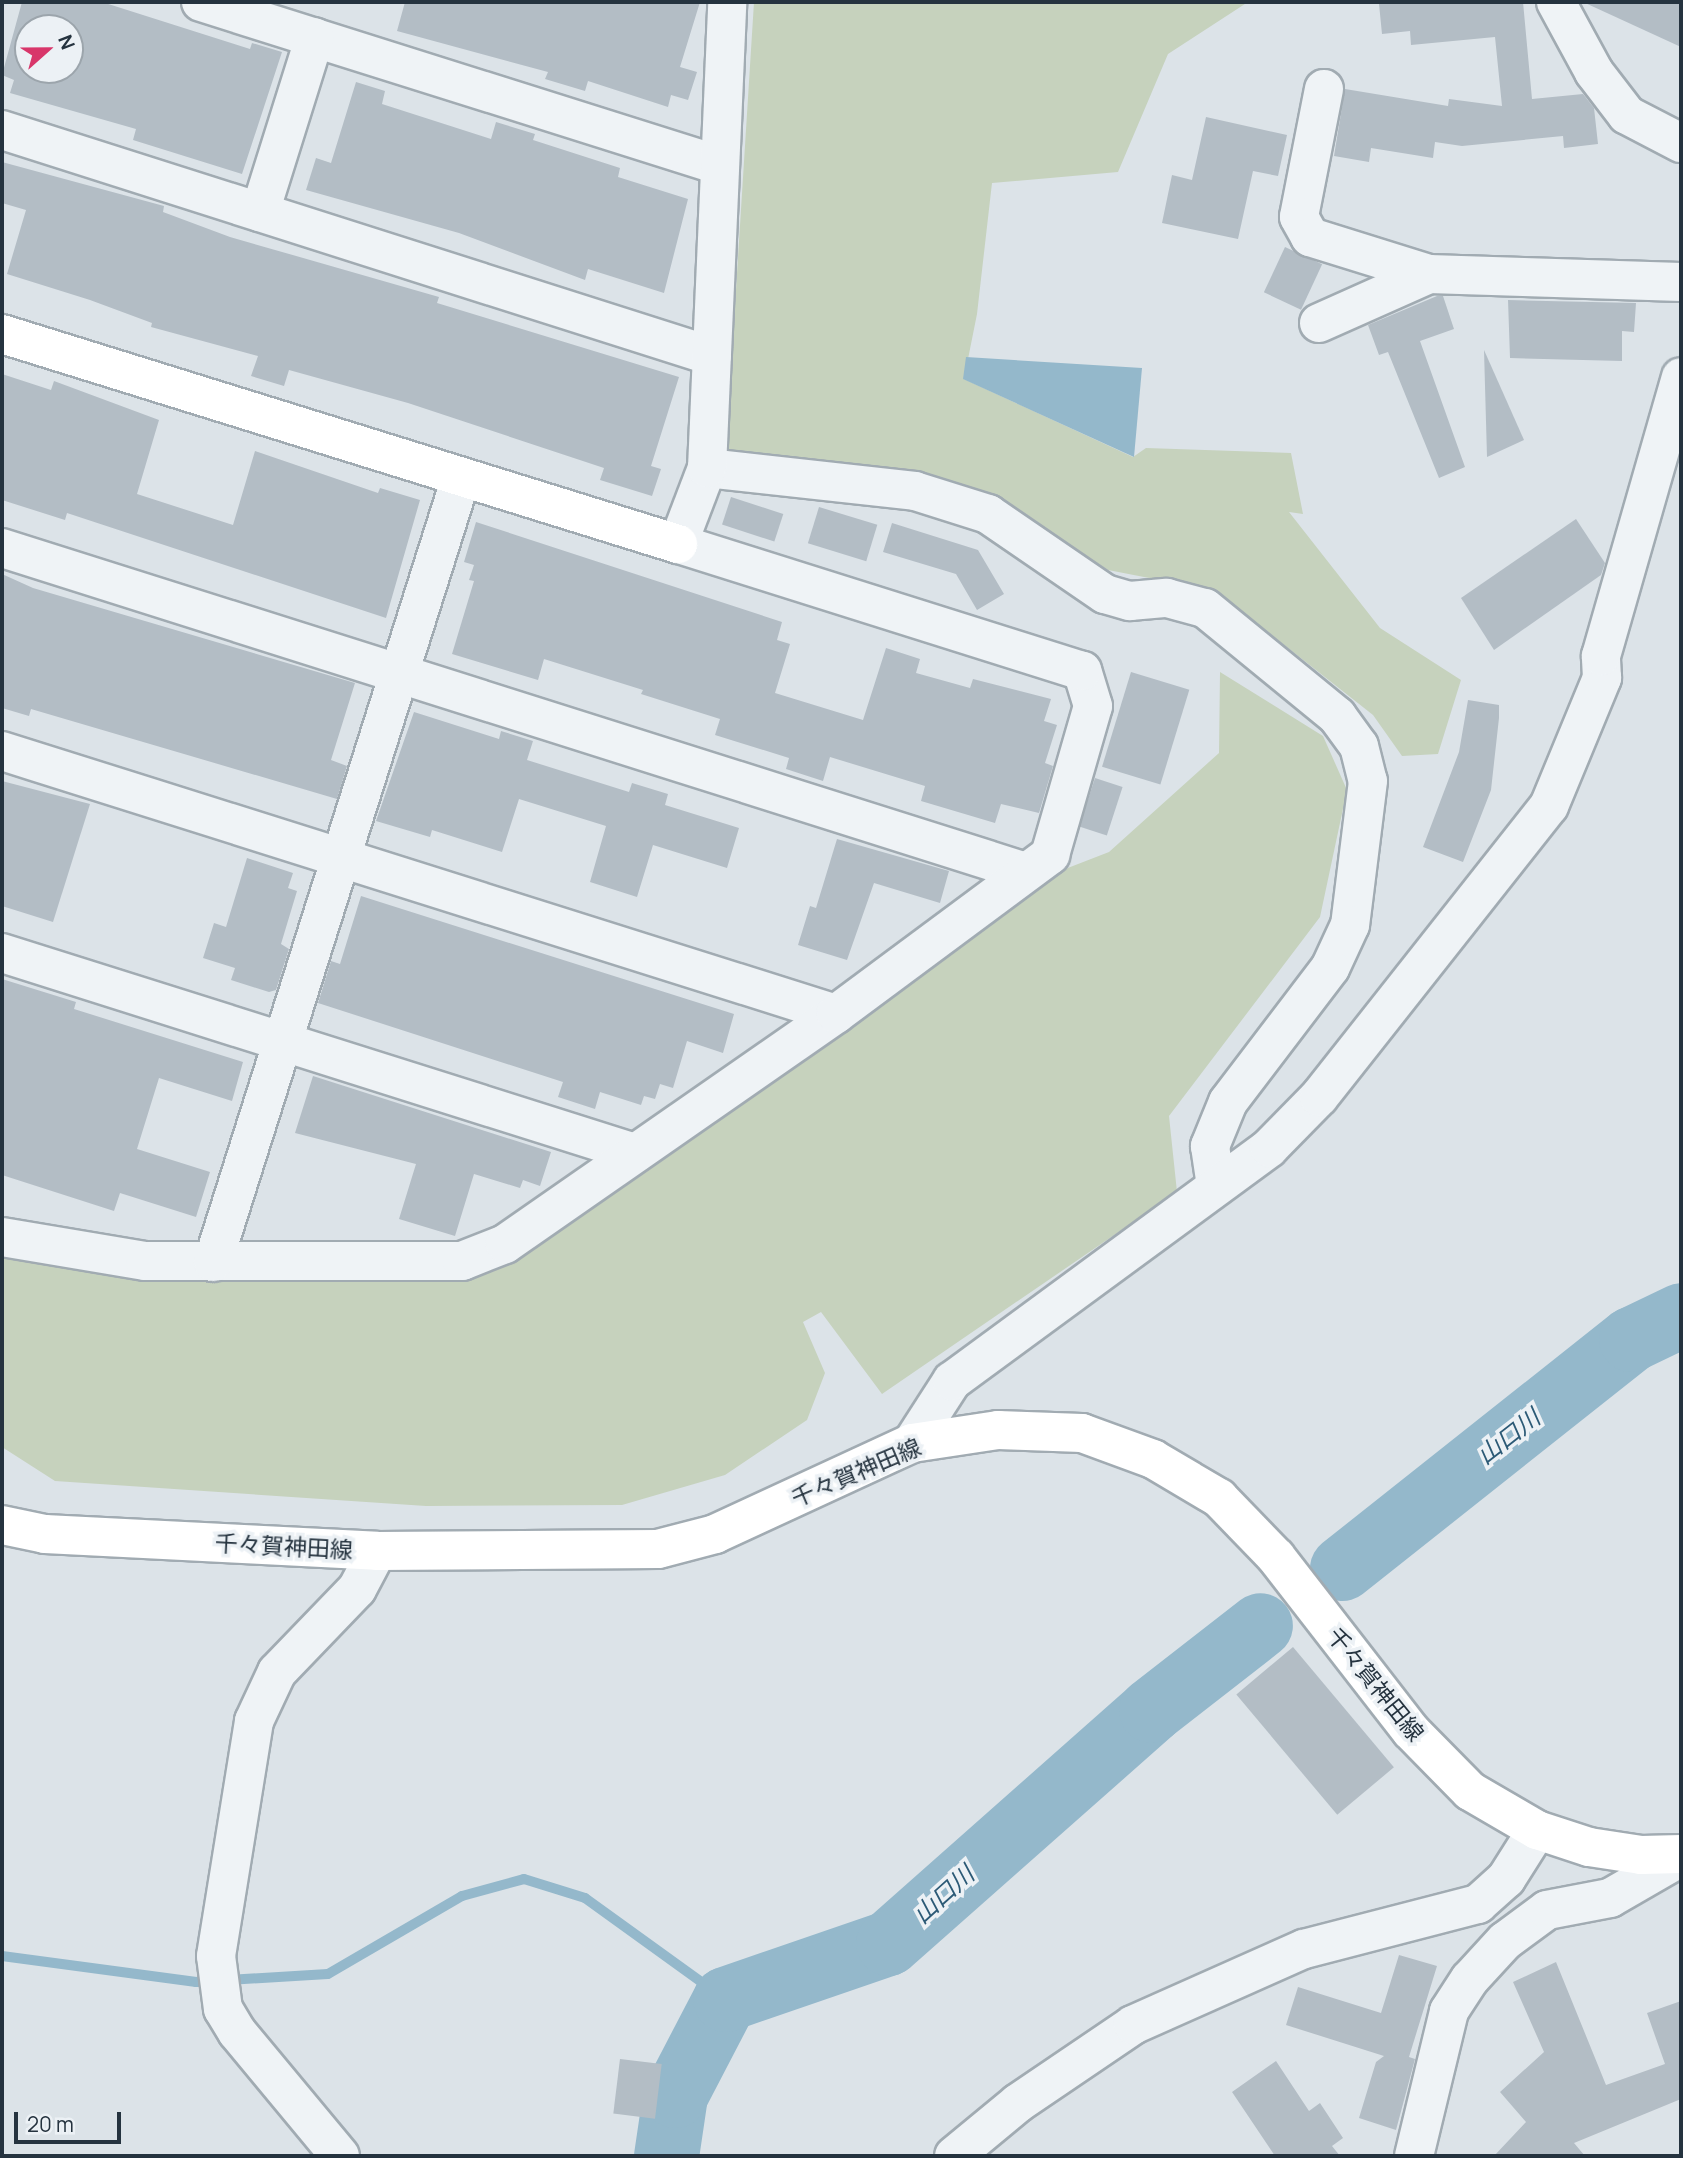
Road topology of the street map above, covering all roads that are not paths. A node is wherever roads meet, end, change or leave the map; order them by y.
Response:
1 (201, 2) edge
2 (727, 2) edge
3 (1556, 2) edge
4 (315, 37) junction
5 (1324, 89) dead end
6 (2, 130) edge
7 (1681, 143) edge
8 (719, 165) junction
9 (260, 212) junction
10 (1429, 274) junction
11 (1681, 282) edge
12 (1319, 323) dead end
13 (2, 334) edge
14 (712, 356) junction
15 (1681, 377) edge
16 (707, 468) junction
17 (461, 478) junction
18 (678, 544) junction
19 (2, 548) edge
20 (399, 674) junction
21 (2, 751) edge
22 (341, 859) junction
23 (1026, 872) junction
24 (2, 953) edge
25 (835, 1014) junction
26 (283, 1041) junction
27 (635, 1153) junction
28 (1216, 1185) junction
29 (2, 1237) edge
30 (213, 1262) junction
31 (912, 1443) junction
32 (2, 1525) edge
33 (377, 1551) junction
34 (1537, 1830) junction
35 (1681, 1855) edge
36 (340, 2156) edge
37 (954, 2156) edge
38 (1414, 2156) edge

1 - 4 street
2 - 8 street
3 - 7 street
4 - 8 street
4 - 9 street
5 - 10 street
6 - 9 street
8 - 14 street
9 - 14 street
10 - 11 street
10 - 12 street
13 - 17 main road
14 - 16 street
15 - 28 street
16 - 18 street
16 - 28 street
17 - 18 main road
17 - 20 street
18 - 23 street
19 - 20 street
20 - 22 street
20 - 23 street
21 - 22 street
22 - 25 street
22 - 26 street
23 - 25 street
24 - 26 street
25 - 27 street
26 - 27 street
26 - 30 street
27 - 30 street
28 - 31 street
29 - 30 street
31 - 33 main road, 千々賀神田線
31 - 34 main road, 千々賀神田線
32 - 33 main road, 千々賀神田線
33 - 36 street
34 - 35 main road, 千々賀神田線
34 - 37 street
35 - 38 street

